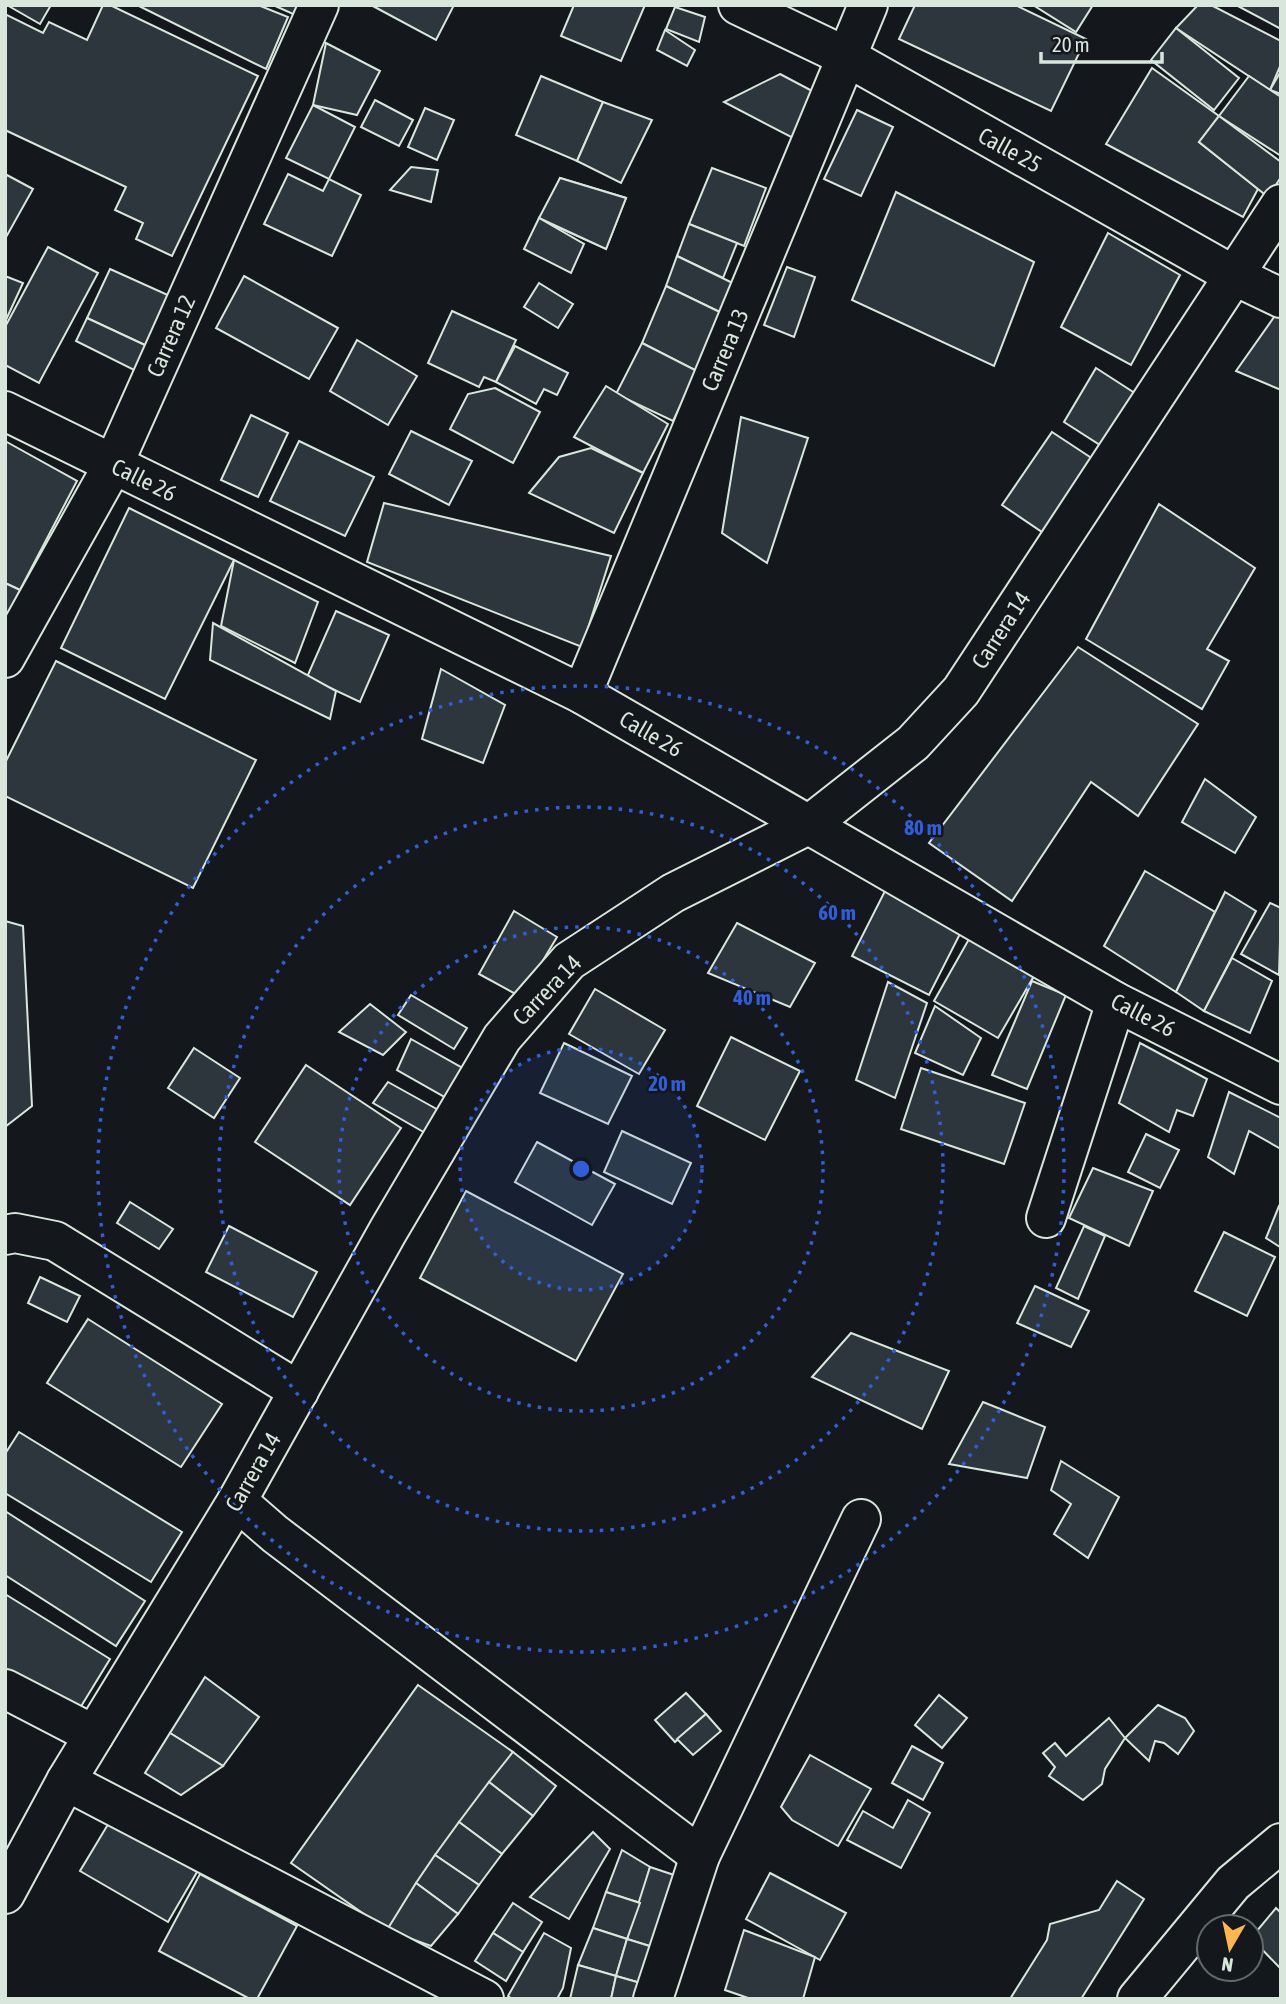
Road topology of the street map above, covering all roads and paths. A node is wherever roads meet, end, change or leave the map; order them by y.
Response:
1 (319, 5) edge
2 (738, 5) edge
3 (868, 5) edge
4 (847, 57) junction
5 (1281, 204) edge
6 (1233, 275) junction
7 (1281, 298) edge
8 (5, 411) edge
9 (113, 465) junction
10 (5, 659) edge
11 (582, 694) junction
12 (810, 824) junction
13 (1116, 1002) junction
14 (1281, 1085) edge
15 (1046, 1218) dead end
16 (5, 1235) edge
17 (299, 1391) junction
18 (237, 1501) junction
19 (861, 1519) dead end
20 (5, 1689) edge
21 (94, 1735) junction
22 (66, 1780) junction
23 (1281, 1843) edge
24 (700, 1856) junction
25 (5, 1894) edge
26 (484, 1999) edge
27 (653, 1999) edge
28 (1137, 1999) edge

1 - 9 street, Carrera 12
2 - 4 street, Calle 25
3 - 4 street, Carrera 13
4 - 6 street, Calle 25
4 - 11 street, Carrera 13
5 - 6 street, Carrera 14
6 - 7 street, Calle 25
6 - 12 street, Carrera 14
8 - 9 street, Calle 26
9 - 10 street, Carrera 12
9 - 11 street, Calle 26
11 - 12 street, Calle 26
12 - 13 street, Calle 26
12 - 17 street, Carrera 14
13 - 14 street, Calle 26
13 - 15 street
16 - 17 street
17 - 18 street, Carrera 14
18 - 21 street, Carrera 14
18 - 24 street
19 - 24 street
20 - 21 street
21 - 22 street, Carrera 14
22 - 25 street, Carrera 14
22 - 26 street
23 - 28 street
24 - 27 street

